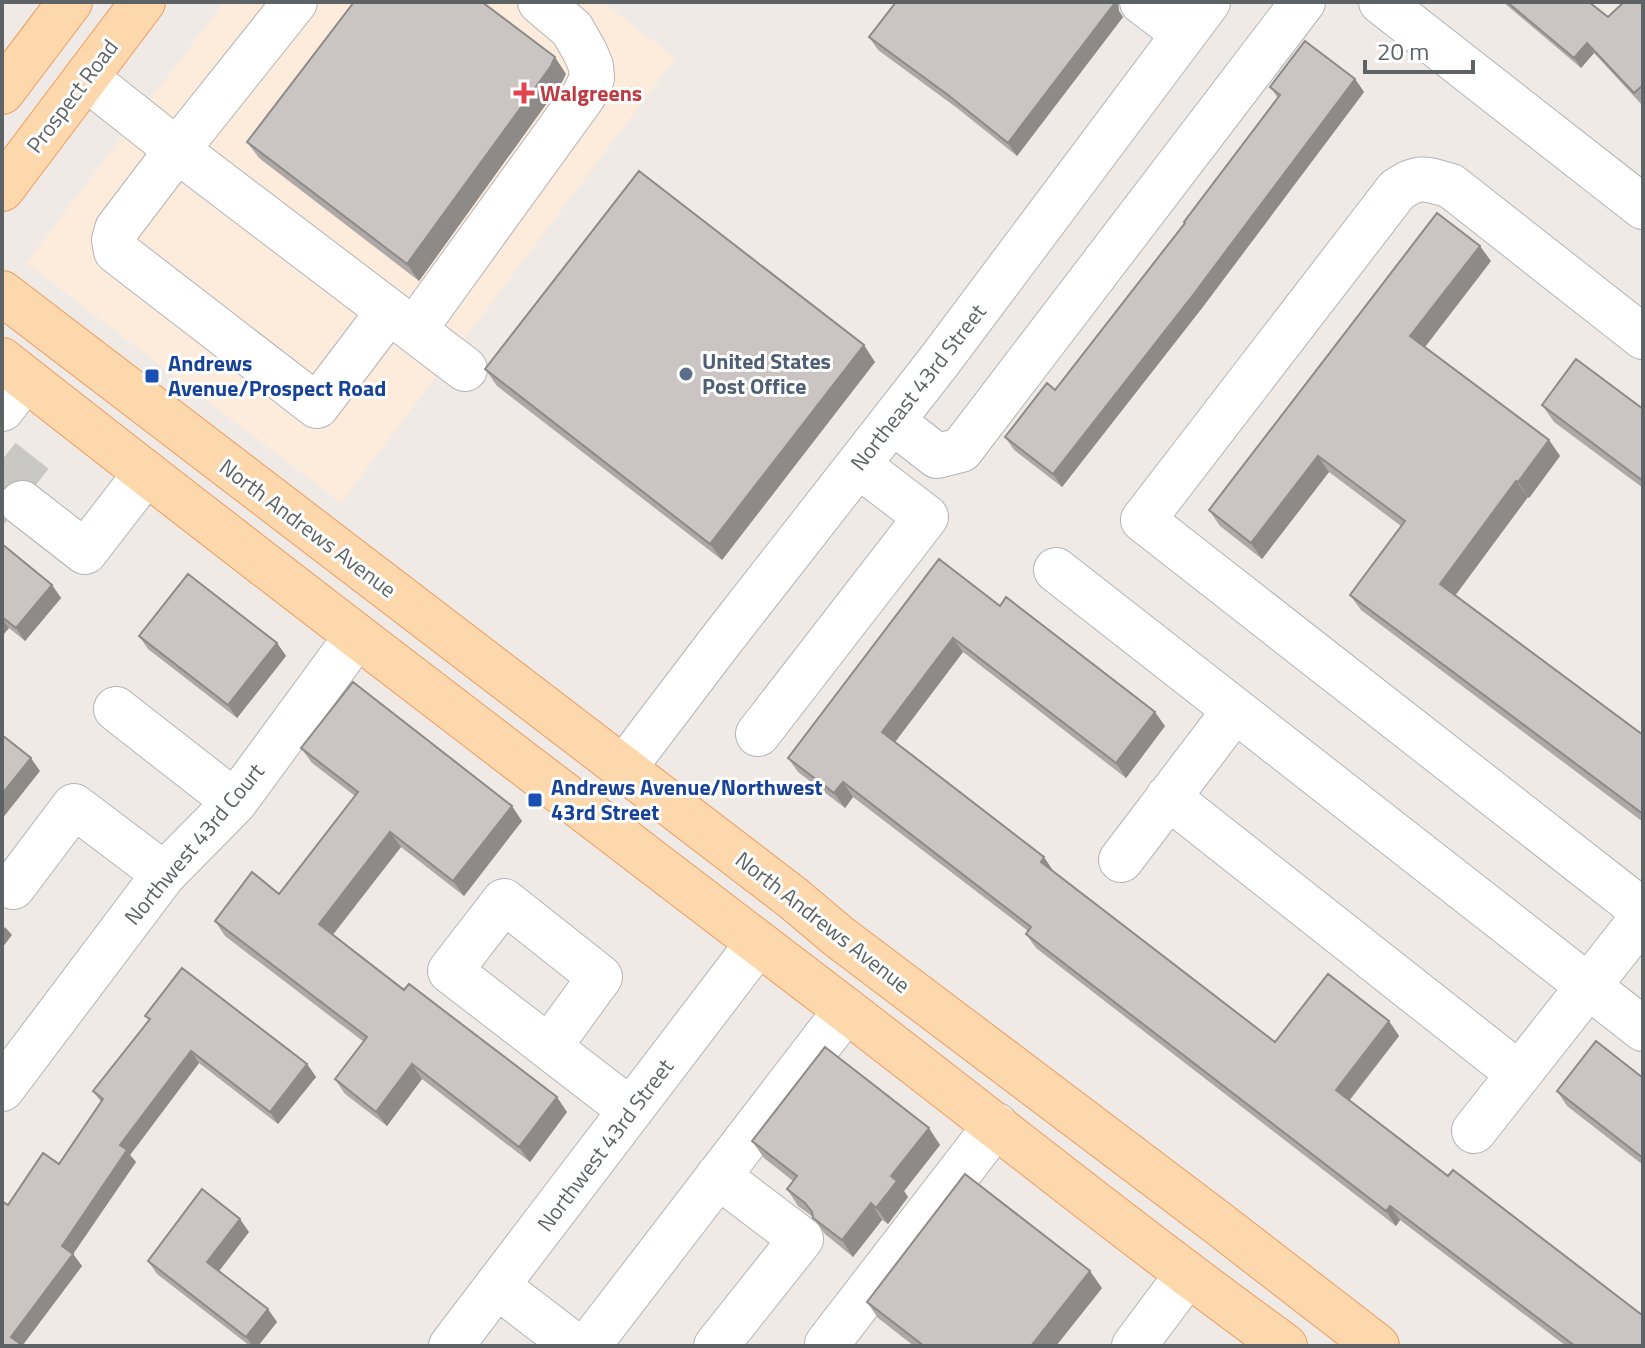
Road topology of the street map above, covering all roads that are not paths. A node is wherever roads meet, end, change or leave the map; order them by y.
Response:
1 (70, 2) edge
2 (143, 2) edge
3 (295, 2) edge
4 (540, 2) edge
5 (1142, 2) edge
6 (1303, 2) edge
7 (1381, 2) edge
8 (1195, 18) edge
9 (86, 78) junction
10 (2, 92) edge
11 (177, 150) junction
12 (2, 189) edge
13 (1640, 199) edge
14 (2, 293) edge
15 (401, 321) junction
16 (1643, 337) edge
17 (465, 369) dead end
18 (10, 383) edge
19 (892, 421) junction
20 (858, 465) junction
21 (146, 473) junction
22 (24, 506) tunnel mouth
23 (1056, 570) dead end
24 (356, 637) junction
25 (116, 709) dead end
26 (1235, 710) junction
27 (758, 734) dead end
28 (624, 768) junction
29 (1168, 797) junction
30 (235, 802) junction
31 (1121, 860) dead end
32 (164, 874) junction
33 (13, 887) dead end
34 (1643, 914) edge
35 (838, 936) junction
36 (758, 943) junction
37 (1588, 986) junction
38 (846, 1010) junction
39 (1643, 1029) edge
40 (549, 1047) dead end
41 (1519, 1074) junction
42 (2, 1089) edge
43 (631, 1110) junction
44 (996, 1125) junction
45 (1474, 1131) dead end
46 (718, 1176) junction
47 (1187, 1275) junction
48 (497, 1286) junction
49 (827, 1345) edge
50 (451, 1346) edge
51 (575, 1346) edge
52 (588, 1346) edge
53 (716, 1346) edge
54 (1134, 1346) edge
55 (1285, 1346) edge
56 (1377, 1346) edge

1 - 10 main road
2 - 9 main road, Prospect Road
3 - 11 street
4 - 15 street
5 - 8 street
6 - 19 street
7 - 13 street
8 - 19 street, Northeast 43rd Street
9 - 11 street
9 - 12 main road, Prospect Road
11 - 15 street
11 - 15 street
14 - 28 main road, North Andrews Avenue
15 - 17 street
16 - 34 street
18 - 21 main road
19 - 20 street, Northeast 43rd Street
20 - 27 street
20 - 28 street, Northeast 43rd Street
21 - 22 street
21 - 24 main road
23 - 26 street
24 - 30 street, Northwest 43rd Court
24 - 36 main road
25 - 30 street
26 - 29 street
26 - 37 street
28 - 35 main road, North Andrews Avenue
29 - 31 street
29 - 41 street
30 - 32 street, Northwest 43rd Court
32 - 33 street
32 - 42 street, Northwest 43rd Court
34 - 37 street
35 - 36 main road
35 - 56 main road, North Andrews Avenue
36 - 38 main road
36 - 43 street, Northwest 43rd Street
37 - 39 street
37 - 41 street
38 - 44 main road
38 - 46 street
40 - 43 street
41 - 45 street
43 - 48 street, Northwest 43rd Street
44 - 47 main road
44 - 49 street
46 - 52 street
46 - 53 street
47 - 54 street
47 - 55 main road
48 - 50 street, Northwest 43rd Street
48 - 51 street

